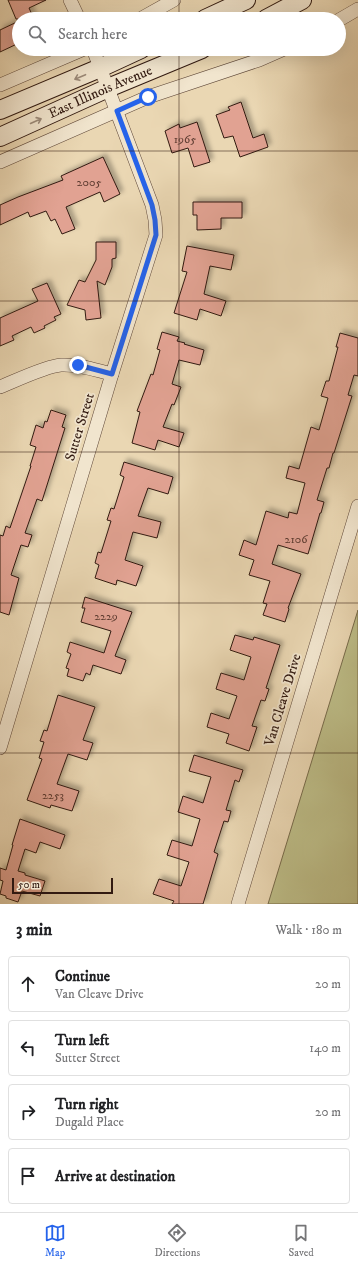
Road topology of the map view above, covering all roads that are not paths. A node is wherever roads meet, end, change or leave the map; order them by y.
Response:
1 (70, 0) edge
2 (174, 0) edge
3 (246, 0) edge
4 (302, 0) edge
5 (358, 9) edge
6 (76, 12) edge
7 (153, 12) edge
8 (220, 12) edge
9 (279, 12) edge
10 (346, 16) edge
11 (68, 56) edge
12 (95, 56) edge
13 (126, 56) edge
14 (185, 56) edge
15 (268, 56) edge
16 (100, 68) junction
17 (0, 85) edge
18 (108, 88) junction
19 (0, 110) edge
20 (117, 111) junction
21 (0, 136) edge
22 (0, 162) edge
23 (112, 374) junction
24 (0, 387) edge
25 (358, 506) edge
26 (0, 748) edge
27 (238, 904) edge

1 - 6 street
2 - 7 street
3 - 8 main road
4 - 9 main road
5 - 10 street
11 - 17 street
12 - 16 street, Sutter Street
13 - 16 main road, East Illinois Avenue
14 - 18 main road, East Illinois Avenue
15 - 20 street
16 - 18 street, Sutter Street
16 -> 19 main road, East Illinois Avenue
18 - 20 street, Sutter Street
21 -> 18 main road, East Illinois Avenue
20 - 22 street
20 - 23 street, Sutter Street
23 - 24 street
23 - 26 street, Sutter Street
25 - 27 street, Van Cleave Drive

